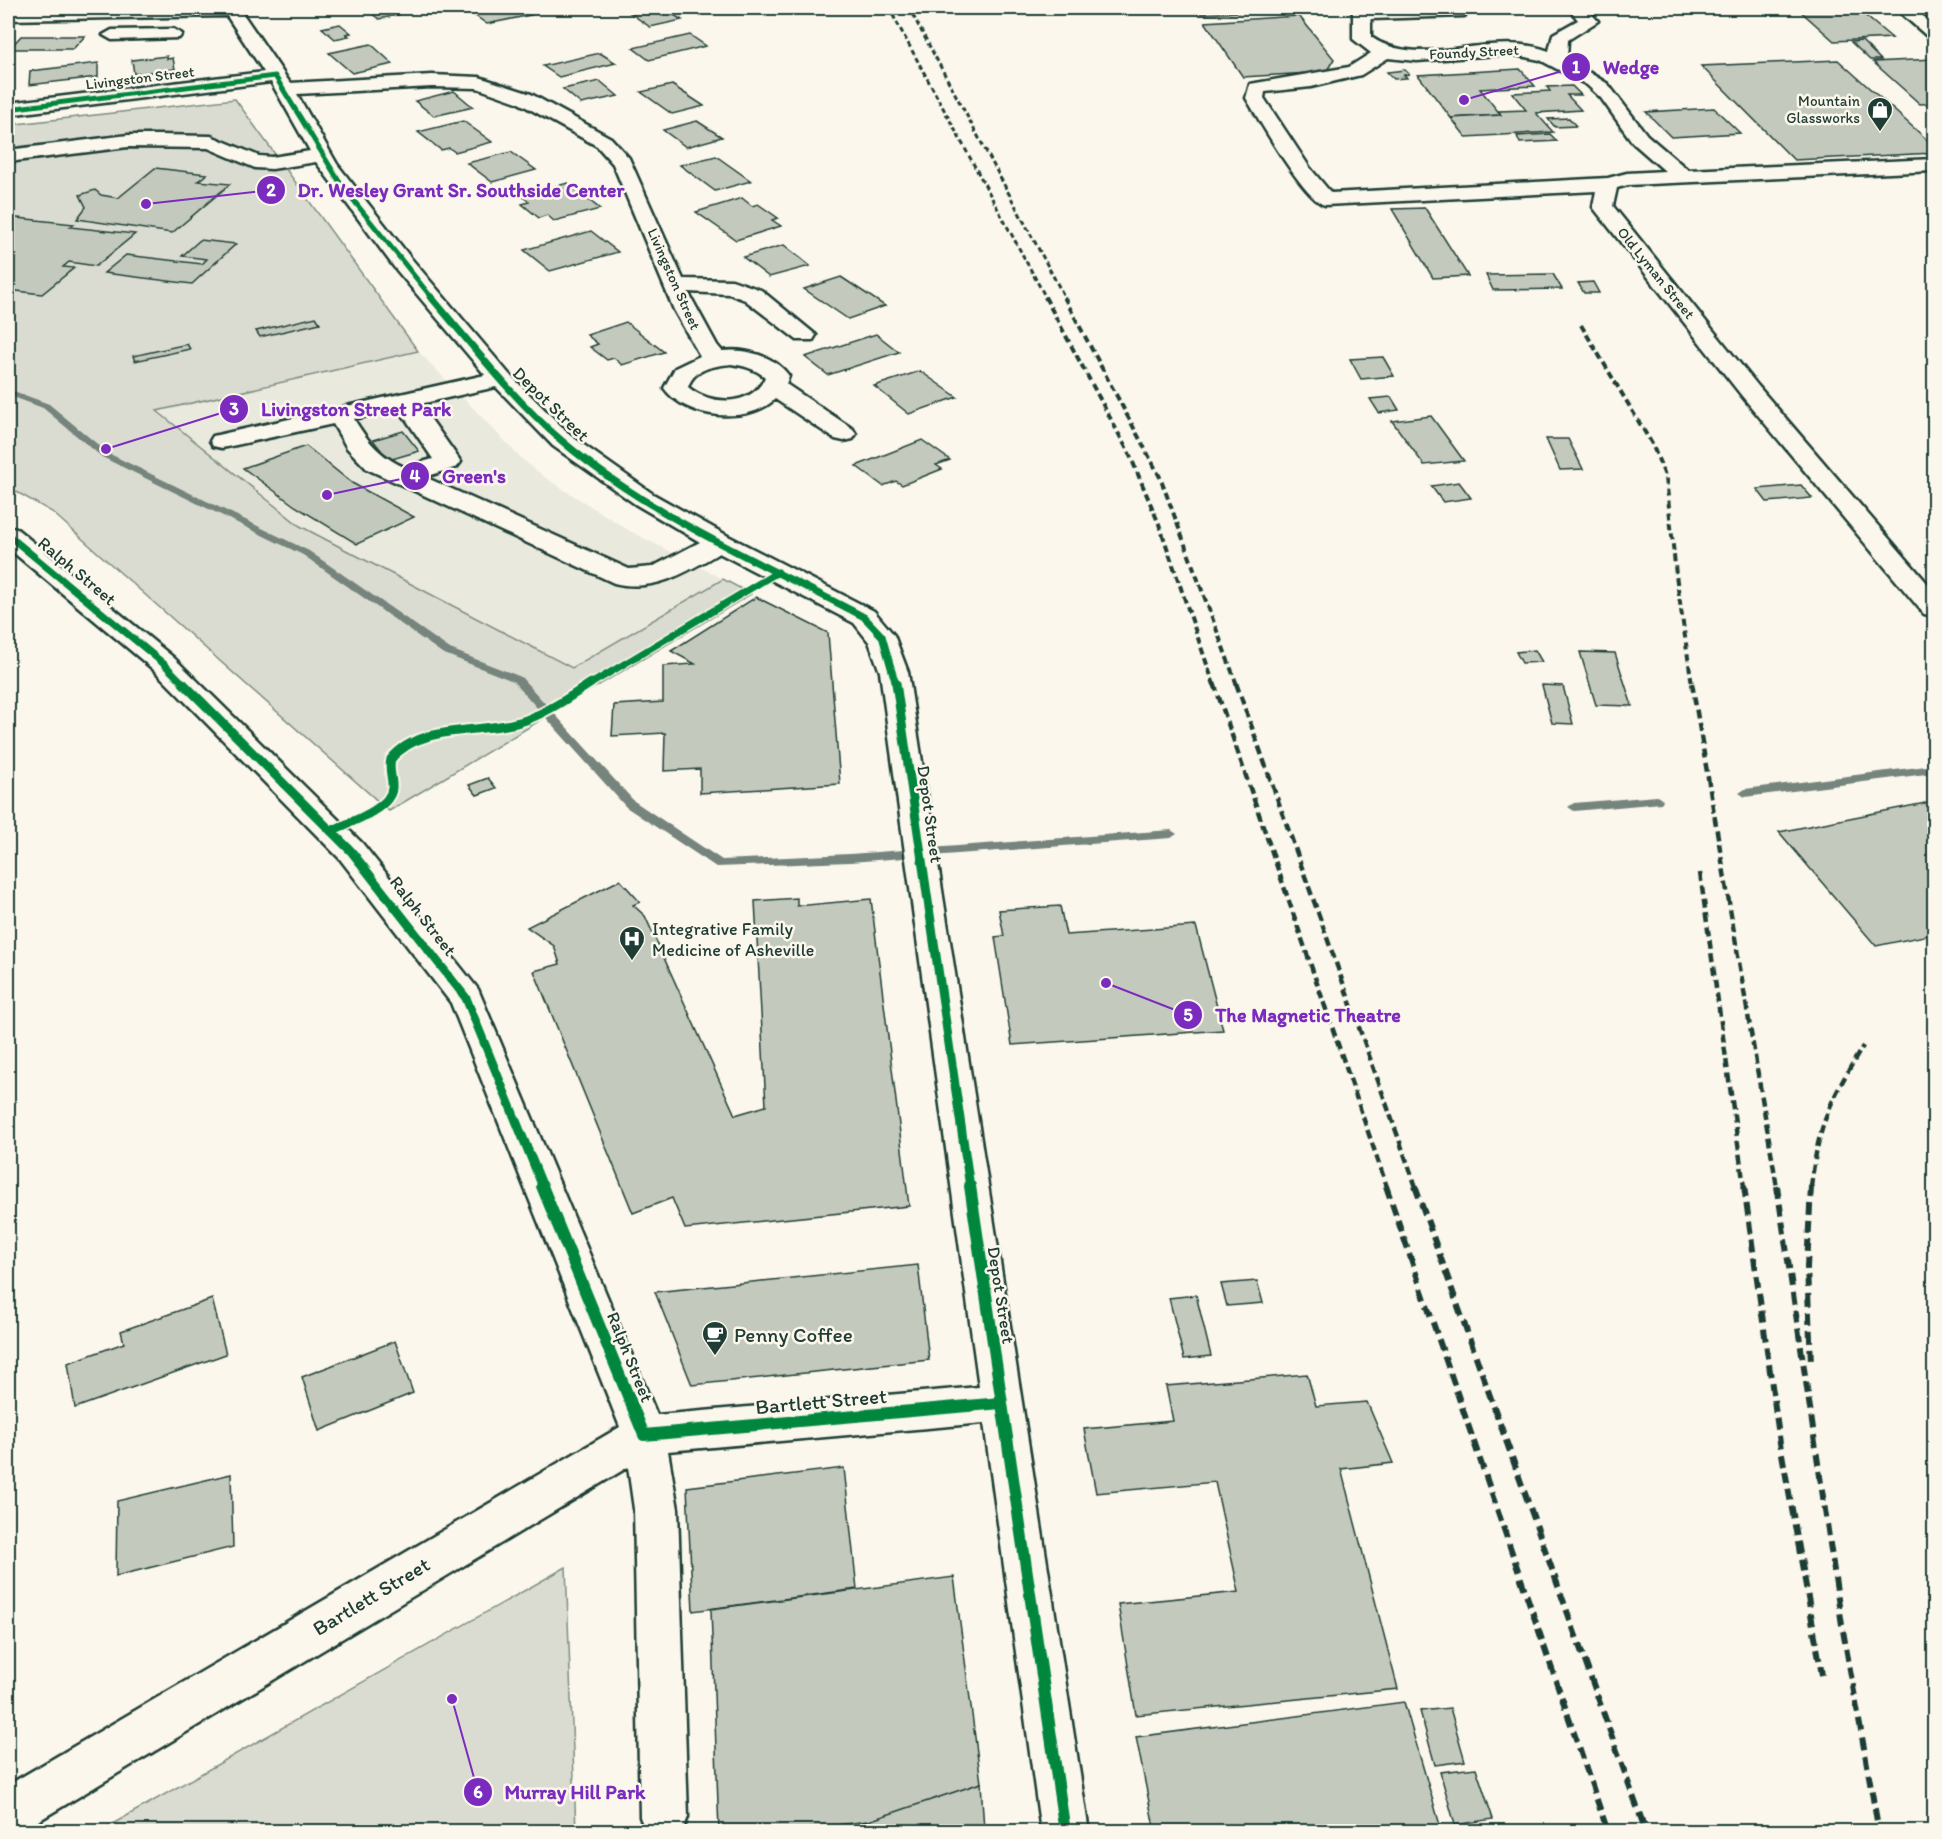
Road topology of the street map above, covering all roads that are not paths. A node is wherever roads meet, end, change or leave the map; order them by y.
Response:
1 (1577, 8) edge
2 (1903, 8) edge
3 (233, 9) edge
4 (1360, 11) edge
5 (1465, 13) edge
6 (8, 15) edge
7 (246, 33) junction
8 (1935, 33) edge
9 (190, 34) dead end
10 (224, 34) dead end
11 (1492, 34) dead end
12 (112, 35) dead end
13 (1510, 49) junction
14 (1384, 53) junction
15 (1558, 64) junction
16 (280, 82) junction
17 (8, 109) edge
18 (8, 156) edge
19 (324, 160) junction
20 (1935, 165) edge
21 (1682, 175) junction
22 (1608, 184) junction
23 (674, 285) junction
24 (805, 335) dead end
25 (717, 359) junction
26 (501, 379) junction
27 (775, 388) junction
28 (405, 401) junction
29 (340, 415) junction
30 (844, 434) dead end
31 (222, 441) dead end
32 (402, 477) junction
33 (8, 535) edge
34 (719, 542) junction
35 (1935, 608) edge
36 (1001, 1403) junction
37 (644, 1435) junction
38 (8, 1812) edge
39 (664, 1817) dead end
40 (1065, 1832) edge

1 - 15 street
2 - 8 street
3 - 6 street
3 - 7 street, Depot Street
4 - 5 street
4 - 14 street
7 - 10 street
7 - 16 street, Depot Street
9 - 12 street
11 - 13 street
13 - 14 street, Foundy Street
13 - 15 street, Foundy Street
14 - 22 street
15 - 21 street, Foundy Street
16 - 17 street, Livingston Street
16 - 19 street, Depot Street
16 - 23 street, Livingston Street
18 - 19 street
19 - 26 street, Depot Street
20 - 21 street
21 - 22 street
22 - 35 street, Old Lyman Street
23 - 24 street
23 - 25 street, Livingston Street
25 - 27 street
25 - 27 street
26 - 28 street
26 - 34 street, Depot Street
27 - 30 street
28 - 29 street
28 - 32 street
29 - 31 street
29 - 32 street
32 - 34 street
33 - 37 street, Ralph Street
34 - 36 street, Depot Street
36 - 37 street, Bartlett Street
36 - 40 street, Depot Street
37 - 38 street, Bartlett Street
37 - 39 street, Ralph Street

